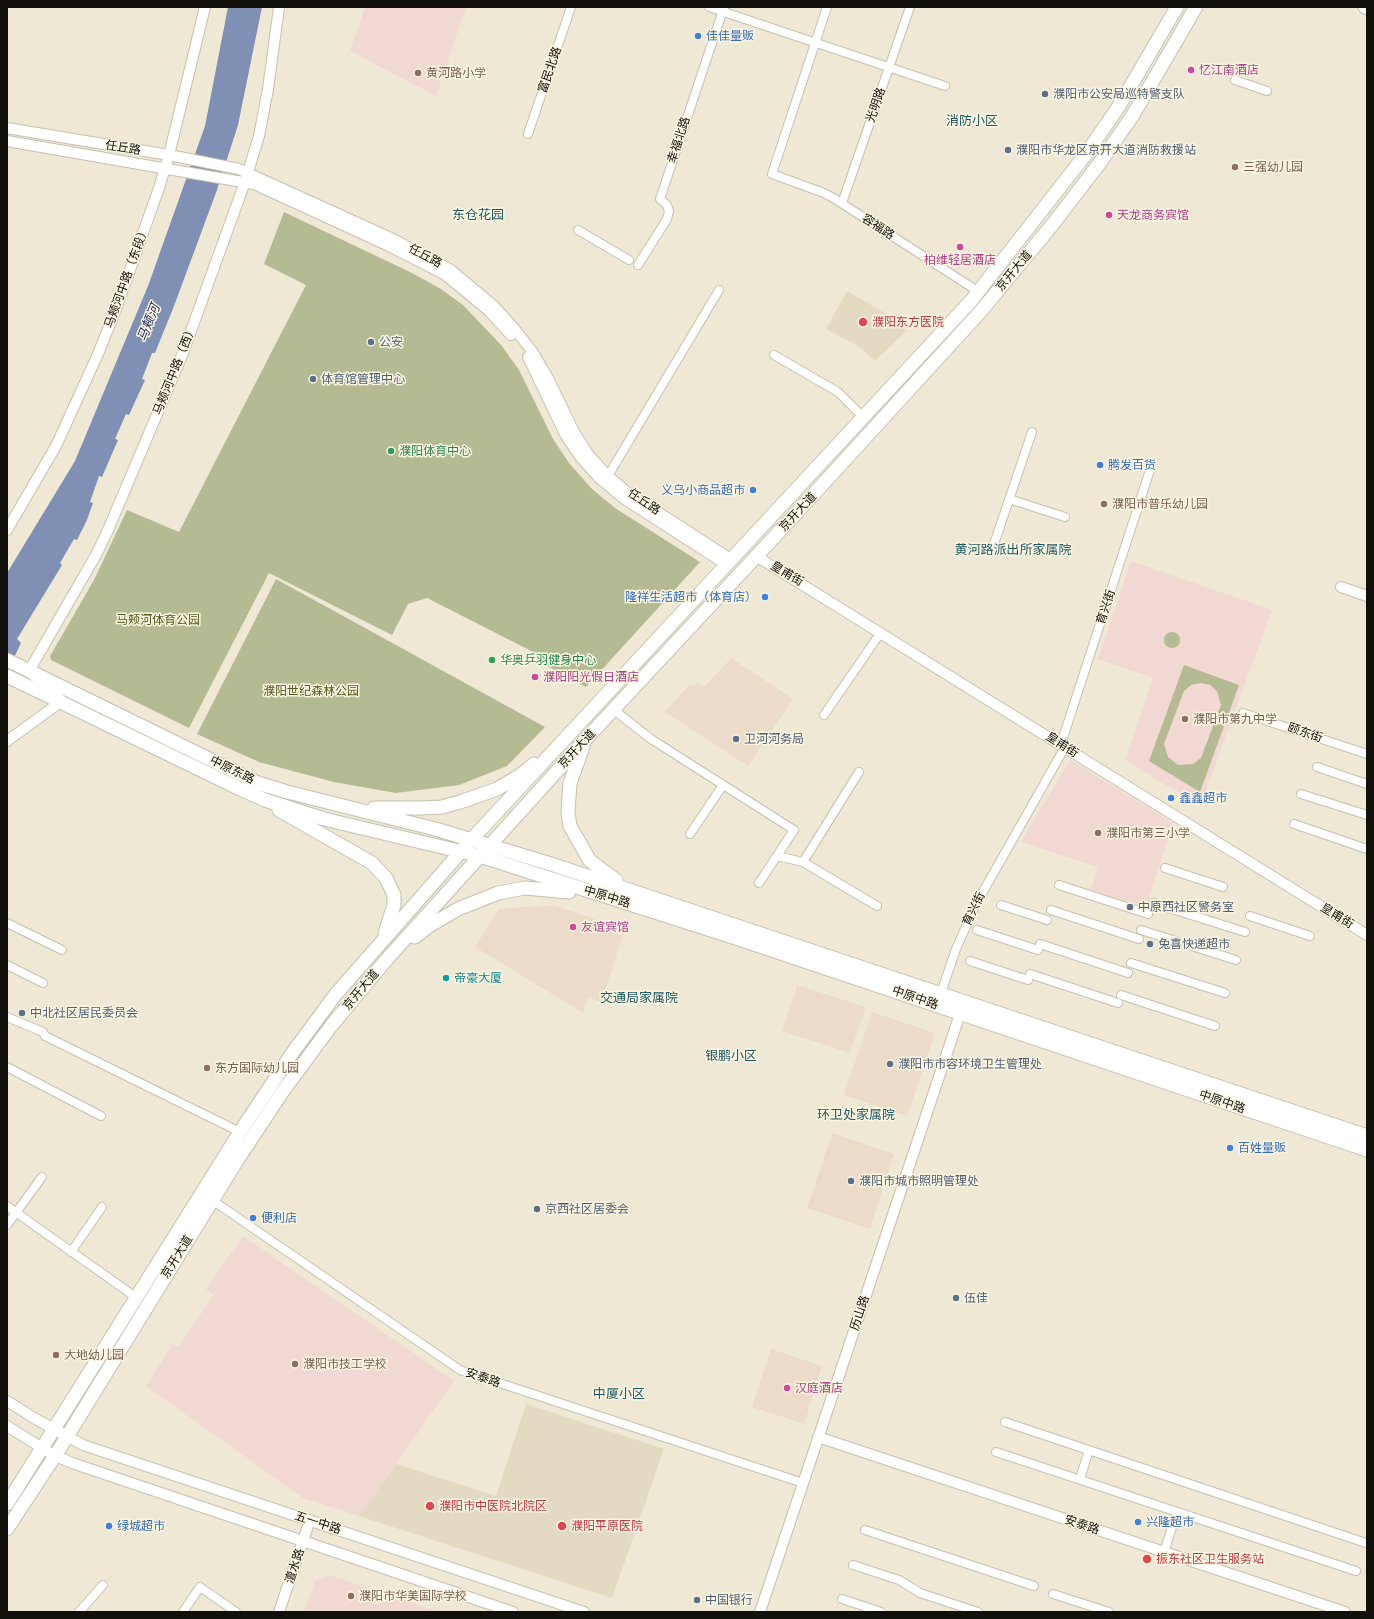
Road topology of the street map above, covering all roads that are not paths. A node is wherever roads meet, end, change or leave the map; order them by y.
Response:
1 (205, 7) edge
2 (280, 7) edge
3 (571, 7) edge
4 (709, 7) edge
5 (827, 7) edge
6 (910, 7) edge
7 (1177, 7) edge
8 (1196, 7) edge
9 (723, 9) edge
10 (815, 43) junction
11 (889, 67) junction
12 (1235, 80) dead end
13 (945, 86) dead end
14 (1266, 91) dead end
15 (7, 128) edge
16 (528, 134) dead end
17 (7, 141) edge
18 (169, 155) junction
19 (165, 168) junction
20 (242, 176) junction
21 (842, 203) junction
22 (578, 230) dead end
23 (630, 260) dead end
24 (638, 265) dead end
25 (719, 290) dead end
26 (979, 292) junction
27 (774, 355) dead end
28 (864, 418) junction
29 (1032, 432) dead end
30 (1150, 470) dead end
31 (608, 476) junction
32 (1009, 499) junction
33 (1065, 518) dead end
34 (7, 530) edge
35 (994, 547) dead end
36 (756, 556) junction
37 (729, 562) junction
38 (1341, 587) dead end
39 (1367, 596) edge
40 (881, 632) junction
41 (10, 661) edge
42 (29, 671) junction
43 (8, 676) edge
44 (62, 702) junction
45 (614, 710) junction
46 (1243, 713) dead end
47 (824, 715) dead end
48 (568, 737) junction
49 (586, 739) junction
50 (7, 741) edge
51 (1063, 745) junction
52 (1367, 754) edge
53 (1317, 767) dead end
54 (859, 772) dead end
55 (723, 784) junction
56 (1367, 784) edge
57 (1301, 794) dead end
58 (253, 796) junction
59 (341, 806) junction
60 (1367, 815) edge
61 (1294, 824) dead end
62 (690, 834) dead end
63 (472, 839) junction
64 (490, 845) junction
65 (1367, 849) edge
66 (462, 851) junction
67 (480, 856) junction
68 (777, 856) junction
69 (803, 862) junction
70 (1165, 868) dead end
71 (760, 883) dead end
72 (1059, 885) dead end
73 (1223, 887) dead end
74 (638, 893) junction
75 (1153, 903) dead end
76 (1001, 905) dead end
77 (877, 906) dead end
78 (641, 908) junction
79 (1051, 910) dead end
80 (1148, 914) dead end
81 (1250, 916) dead end
82 (1048, 920) dead end
83 (7, 923) edge
84 (977, 930) dead end
85 (1141, 930) dead end
86 (1244, 932) dead end
87 (1367, 935) edge
88 (1310, 936) dead end
89 (1138, 939) dead end
90 (62, 950) dead end
91 (387, 959) junction
92 (1236, 960) dead end
93 (970, 961) dead end
94 (1131, 963) dead end
95 (7, 965) edge
96 (361, 966) junction
97 (1128, 973) dead end
98 (43, 983) dead end
99 (941, 993) junction
100 (1225, 993) dead end
101 (1121, 995) dead end
102 (1118, 1003) dead end
103 (960, 1014) junction
104 (7, 1017) edge
105 (1215, 1026) dead end
106 (7, 1067) edge
107 (101, 1116) dead end
108 (240, 1132) junction
109 (1367, 1136) edge
110 (1367, 1150) edge
111 (42, 1177) dead end
112 (207, 1197) junction
113 (7, 1206) edge
114 (102, 1207) dead end
115 (16, 1213) junction
116 (7, 1225) edge
117 (72, 1252) junction
118 (137, 1298) junction
119 (7, 1401) edge
120 (1005, 1422) dead end
121 (7, 1426) edge
122 (55, 1430) junction
123 (67, 1436) junction
124 (818, 1437) junction
125 (43, 1449) junction
126 (1089, 1450) junction
127 (996, 1452) dead end
128 (55, 1456) junction
129 (1080, 1479) junction
130 (803, 1483) junction
131 (7, 1504) edge
132 (1176, 1512) junction
133 (310, 1520) junction
134 (7, 1529) edge
135 (865, 1530) dead end
136 (303, 1541) junction
137 (1366, 1543) dead end
138 (1164, 1552) junction
139 (853, 1565) dead end
140 (1356, 1571) dead end
141 (103, 1585) dead end
142 (1034, 1586) dead end
143 (1053, 1594) dead end
144 (842, 1599) dead end
145 (79, 1612) edge
146 (184, 1612) edge
147 (236, 1612) edge
148 (279, 1612) edge
149 (513, 1612) edge
150 (584, 1612) edge
151 (760, 1612) edge
152 (881, 1612) edge
153 (978, 1612) edge
154 (1109, 1612) edge
155 (1346, 1612) edge

1 - 18 street, 马颊河中路（东段）
2 - 20 street, 马颊河中路（西）
3 - 16 street, 富民北路
4 - 9 street
5 - 10 street
6 - 11 street, 光明路
7 - 26 main road, 京开大道
8 - 36 main road, 京开大道
9 - 10 street
9 - 24 street, 幸福北路
10 - 11 street
10 - 21 street, 容福路
11 - 13 street
11 - 21 street, 光明路
12 - 14 street
15 - 18 street, 任丘路
17 - 19 street, 任丘路
18 - 19 street, 马颊河中路（东段）
18 - 20 street, 任丘路
19 - 20 street, 任丘路
19 - 34 street, 马颊河中路（东段）
20 - 31 street, 任丘路
20 - 37 street, 任丘路
20 - 42 street, 马颊河中路（西）
21 - 26 street, 容福路
22 - 23 street
25 - 31 street
26 - 28 main road, 京开大道
27 - 28 street
28 - 37 main road, 京开大道
29 - 32 street
30 - 51 street, 育兴街
31 - 37 street, 任丘路
32 - 33 street
32 - 35 street
36 - 40 street, 皇甫街
36 - 45 main road, 京开大道
37 - 48 main road, 京开大道
38 - 39 street
40 - 47 street
40 - 51 street, 皇甫街
41 - 42 main road, 中原东路
42 - 44 street
42 - 59 main road, 中原东路
43 - 44 main road, 中原东路
44 - 50 street
44 - 58 main road, 中原东路
45 - 49 main road, 京开大道
45 - 55 street
46 - 52 street, 颐东街
48 - 59 main road
48 - 63 main road, 京开大道
49 - 64 main road, 京开大道
49 - 74 main road
51 - 87 street, 皇甫街
51 - 99 street, 育兴街
53 - 56 street
54 - 69 street
55 - 62 street
55 - 68 street
57 - 60 street
58 - 66 main road, 中原东路
58 - 96 main road
59 - 63 main road, 中原东路
61 - 65 street
63 - 64 main road, 中原中路
63 - 66 main road, 京开大道
64 - 67 main road, 京开大道
64 - 74 main road, 中原中路
66 - 67 main road, 中原中路
66 - 96 main road, 京开大道
67 - 78 main road, 中原中路
67 - 91 main road, 京开大道
68 - 69 street
68 - 71 street
69 - 77 street
70 - 73 street
72 - 80 street
74 - 99 main road, 中原中路
75 - 86 street
76 - 82 street
78 - 91 main road
78 - 103 main road, 中原中路
79 - 89 street
81 - 88 street
83 - 90 street
84 - 97 street
85 - 92 street
91 - 112 main road, 京开大道
93 - 102 street
94 - 100 street
95 - 98 street
96 - 108 main road, 京开大道
99 - 109 main road, 中原中路
101 - 105 street
103 - 110 main road, 中原中路
103 - 124 street, 历山路
104 - 108 street
106 - 107 street
108 - 112 main road, 京开大道
111 - 115 street
112 - 118 main road, 京开大道
112 - 123 main road, 京开大道
112 - 130 street, 安泰路
113 - 115 street
114 - 117 street
115 - 116 street
115 - 117 street
117 - 118 street
118 - 122 main road, 京开大道
119 - 122 street, 五一中路
120 - 126 street
121 - 125 street, 五一中路
122 - 123 street, 五一中路
122 - 125 main road, 京开大道
123 - 128 main road, 京开大道
123 - 133 street, 五一中路
124 - 130 street, 历山路
124 - 138 street, 安泰路
125 - 128 street, 五一中路
125 - 131 main road, 京开大道
126 - 129 street
126 - 137 street
127 - 129 street
128 - 134 main road, 京开大道
128 - 136 street, 五一中路
129 - 132 street
130 - 151 street, 历山路
132 - 138 street
132 - 140 street
133 - 136 street, 澶水路
133 - 150 street, 五一中路
135 - 142 street
136 - 148 street, 澶水路
136 - 149 street, 五一中路
138 - 155 street, 安泰路
139 - 153 street
141 - 145 street
143 - 154 street
144 - 152 street
146 - 147 street

